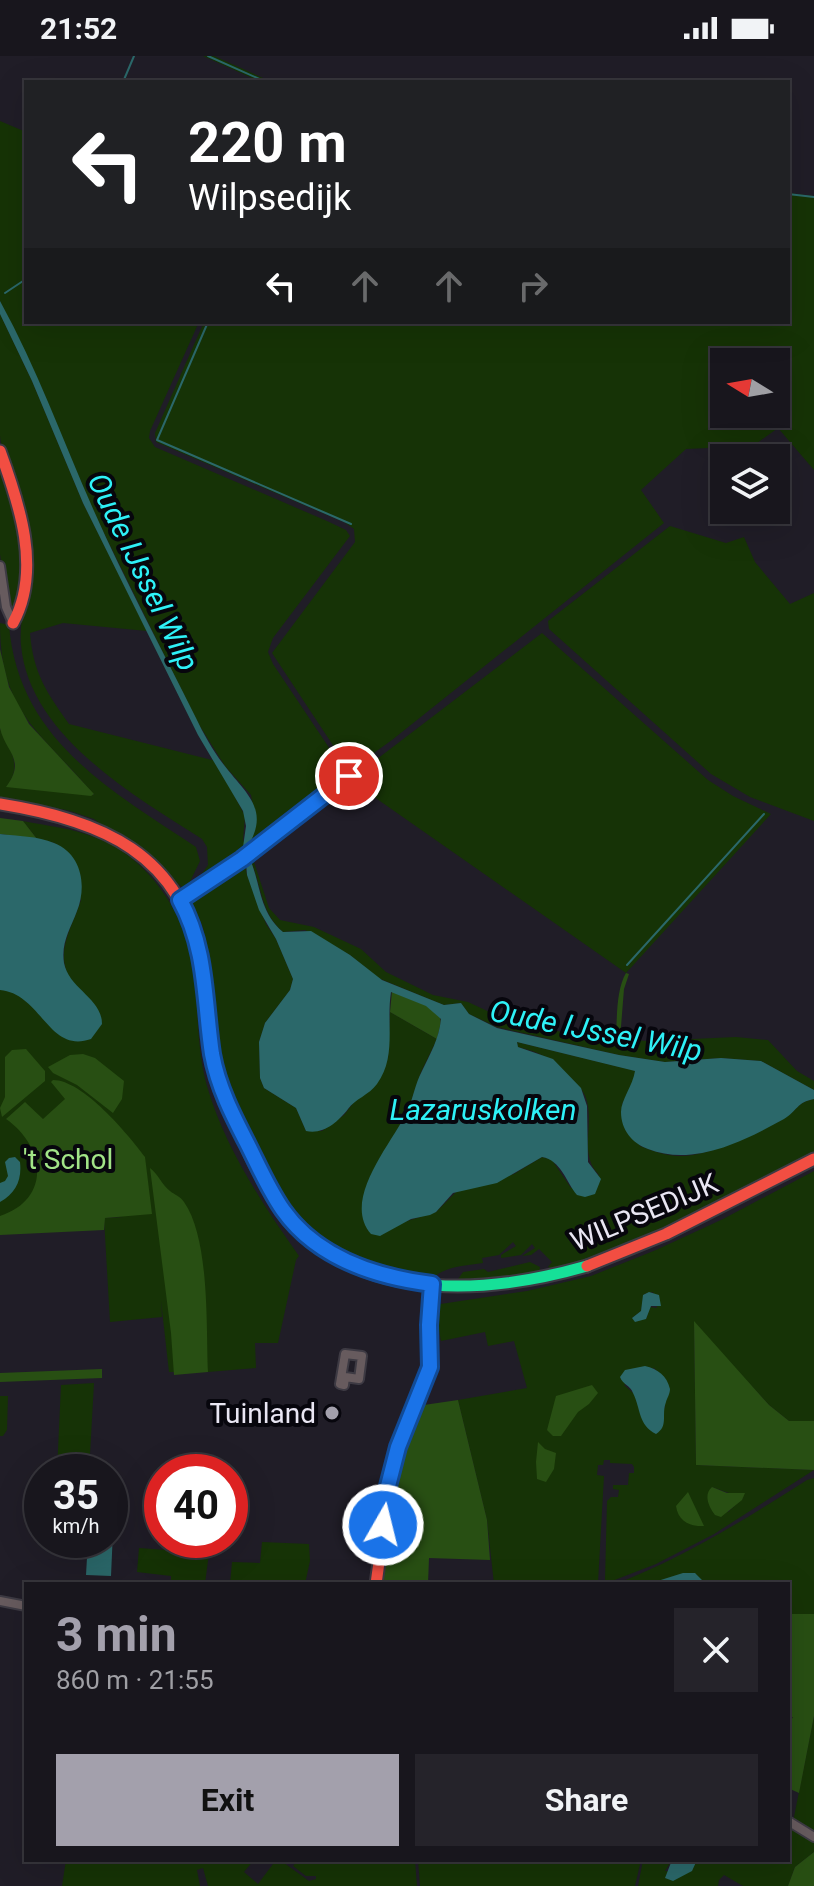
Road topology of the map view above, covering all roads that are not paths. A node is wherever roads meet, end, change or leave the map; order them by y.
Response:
1 (0, 451) edge
2 (0, 566) edge
3 (13, 623) joint
4 (349, 776) dead end
5 (0, 804) edge
6 (180, 900) junction
7 (814, 1159) edge
8 (432, 1284) junction
9 (376, 1582) edge
10 (0, 1601) edge
11 (24, 1606) edge
12 (790, 1822) edge
13 (814, 1837) edge

1 - 3 main road
2 - 3 street
4 - 6 main road
5 - 6 main road, WILPSEDIJK
6 - 8 main road, WILPSEDIJK
7 - 8 main road, WILPSEDIJK
8 - 9 main road
10 - 11 street
12 - 13 street

